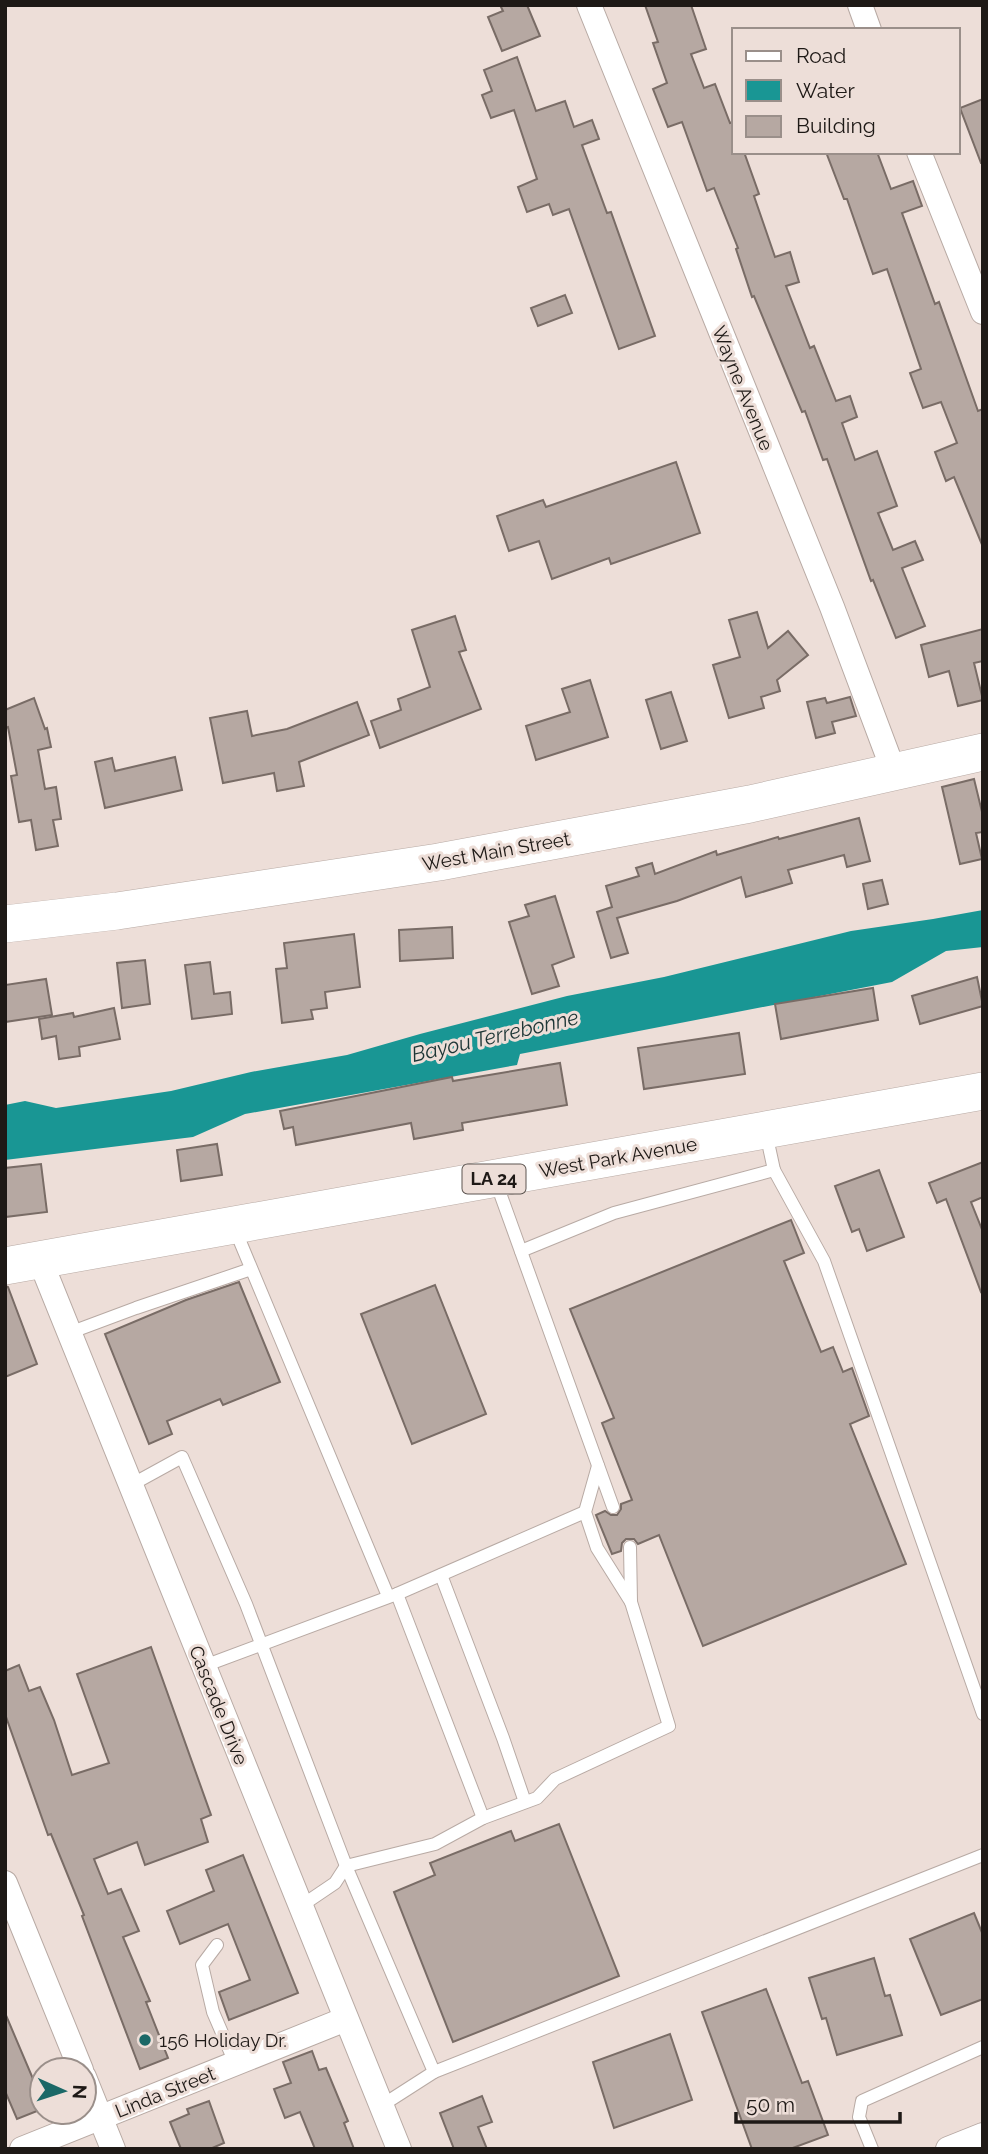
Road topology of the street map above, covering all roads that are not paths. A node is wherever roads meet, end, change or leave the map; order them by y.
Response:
1 (589, 5) edge
2 (860, 5) edge
3 (868, 28) edge
4 (920, 154) edge
5 (983, 312) edge
6 (983, 752) edge
7 (894, 772) junction
8 (5, 924) edge
9 (983, 1091) edge
10 (766, 1130) junction
11 (774, 1170) junction
12 (495, 1179) junction
13 (233, 1227) junction
14 (521, 1251) junction
15 (23, 1264) edge
16 (251, 1269) junction
17 (69, 1333) junction
18 (598, 1465) junction
19 (131, 1485) junction
20 (613, 1507) dead end
21 (585, 1512) junction
22 (630, 1547) dead end
23 (441, 1575) junction
24 (392, 1595) junction
25 (631, 1602) junction
26 (261, 1645) junction
27 (204, 1666) junction
28 (983, 1714) edge
29 (524, 1802) junction
30 (483, 1818) junction
31 (983, 1855) edge
32 (346, 1866) junction
33 (5, 1883) edge
34 (300, 1906) junction
35 (217, 1945) dead end
36 (346, 2019) junction
37 (983, 2047) edge
38 (75, 2056) edge
39 (235, 2063) junction
40 (434, 2072) junction
41 (381, 2106) junction
42 (98, 2113) edge
43 (100, 2118) junction
44 (983, 2135) edge
45 (22, 2149) edge
46 (113, 2149) edge
47 (399, 2149) edge
48 (872, 2149) edge
49 (948, 2149) edge

1 - 7 street, Wayne Avenue
2 - 3 street
4 - 5 street
6 - 7 main road, West Main Street
7 - 8 main road, West Main Street
9 - 10 main road, West Park Avenue / LA 24
10 - 11 lane
10 - 12 main road, West Park Avenue / LA 24
11 - 14 lane
11 - 28 lane
12 - 13 main road, West Park Avenue / LA 24
12 - 14 lane
13 - 15 main road, West Park Avenue / LA 24
13 - 16 lane
14 - 18 lane
15 - 17 street, Cascade Drive
16 - 17 lane
16 - 24 lane
17 - 19 street, Cascade Drive
18 - 20 lane
18 - 21 lane
19 - 26 lane
19 - 27 street, Cascade Drive
21 - 23 lane
21 - 25 lane
22 - 25 lane
23 - 24 lane
23 - 29 lane
24 - 26 lane
24 - 30 lane
25 - 29 lane
26 - 27 lane
26 - 32 lane
27 - 34 street, Cascade Drive
29 - 30 lane
30 - 32 lane
31 - 40 lane
32 - 34 lane
32 - 40 lane
33 - 38 street
34 - 36 street, Cascade Drive
35 - 39 lane
36 - 39 street, Linda Street
36 - 41 street, Cascade Drive
37 - 48 lane
39 - 43 street, Linda Street
40 - 41 lane
41 - 47 street, Cascade Drive
42 - 43 street
43 - 45 street, Linda Street
43 - 46 street
44 - 49 street

